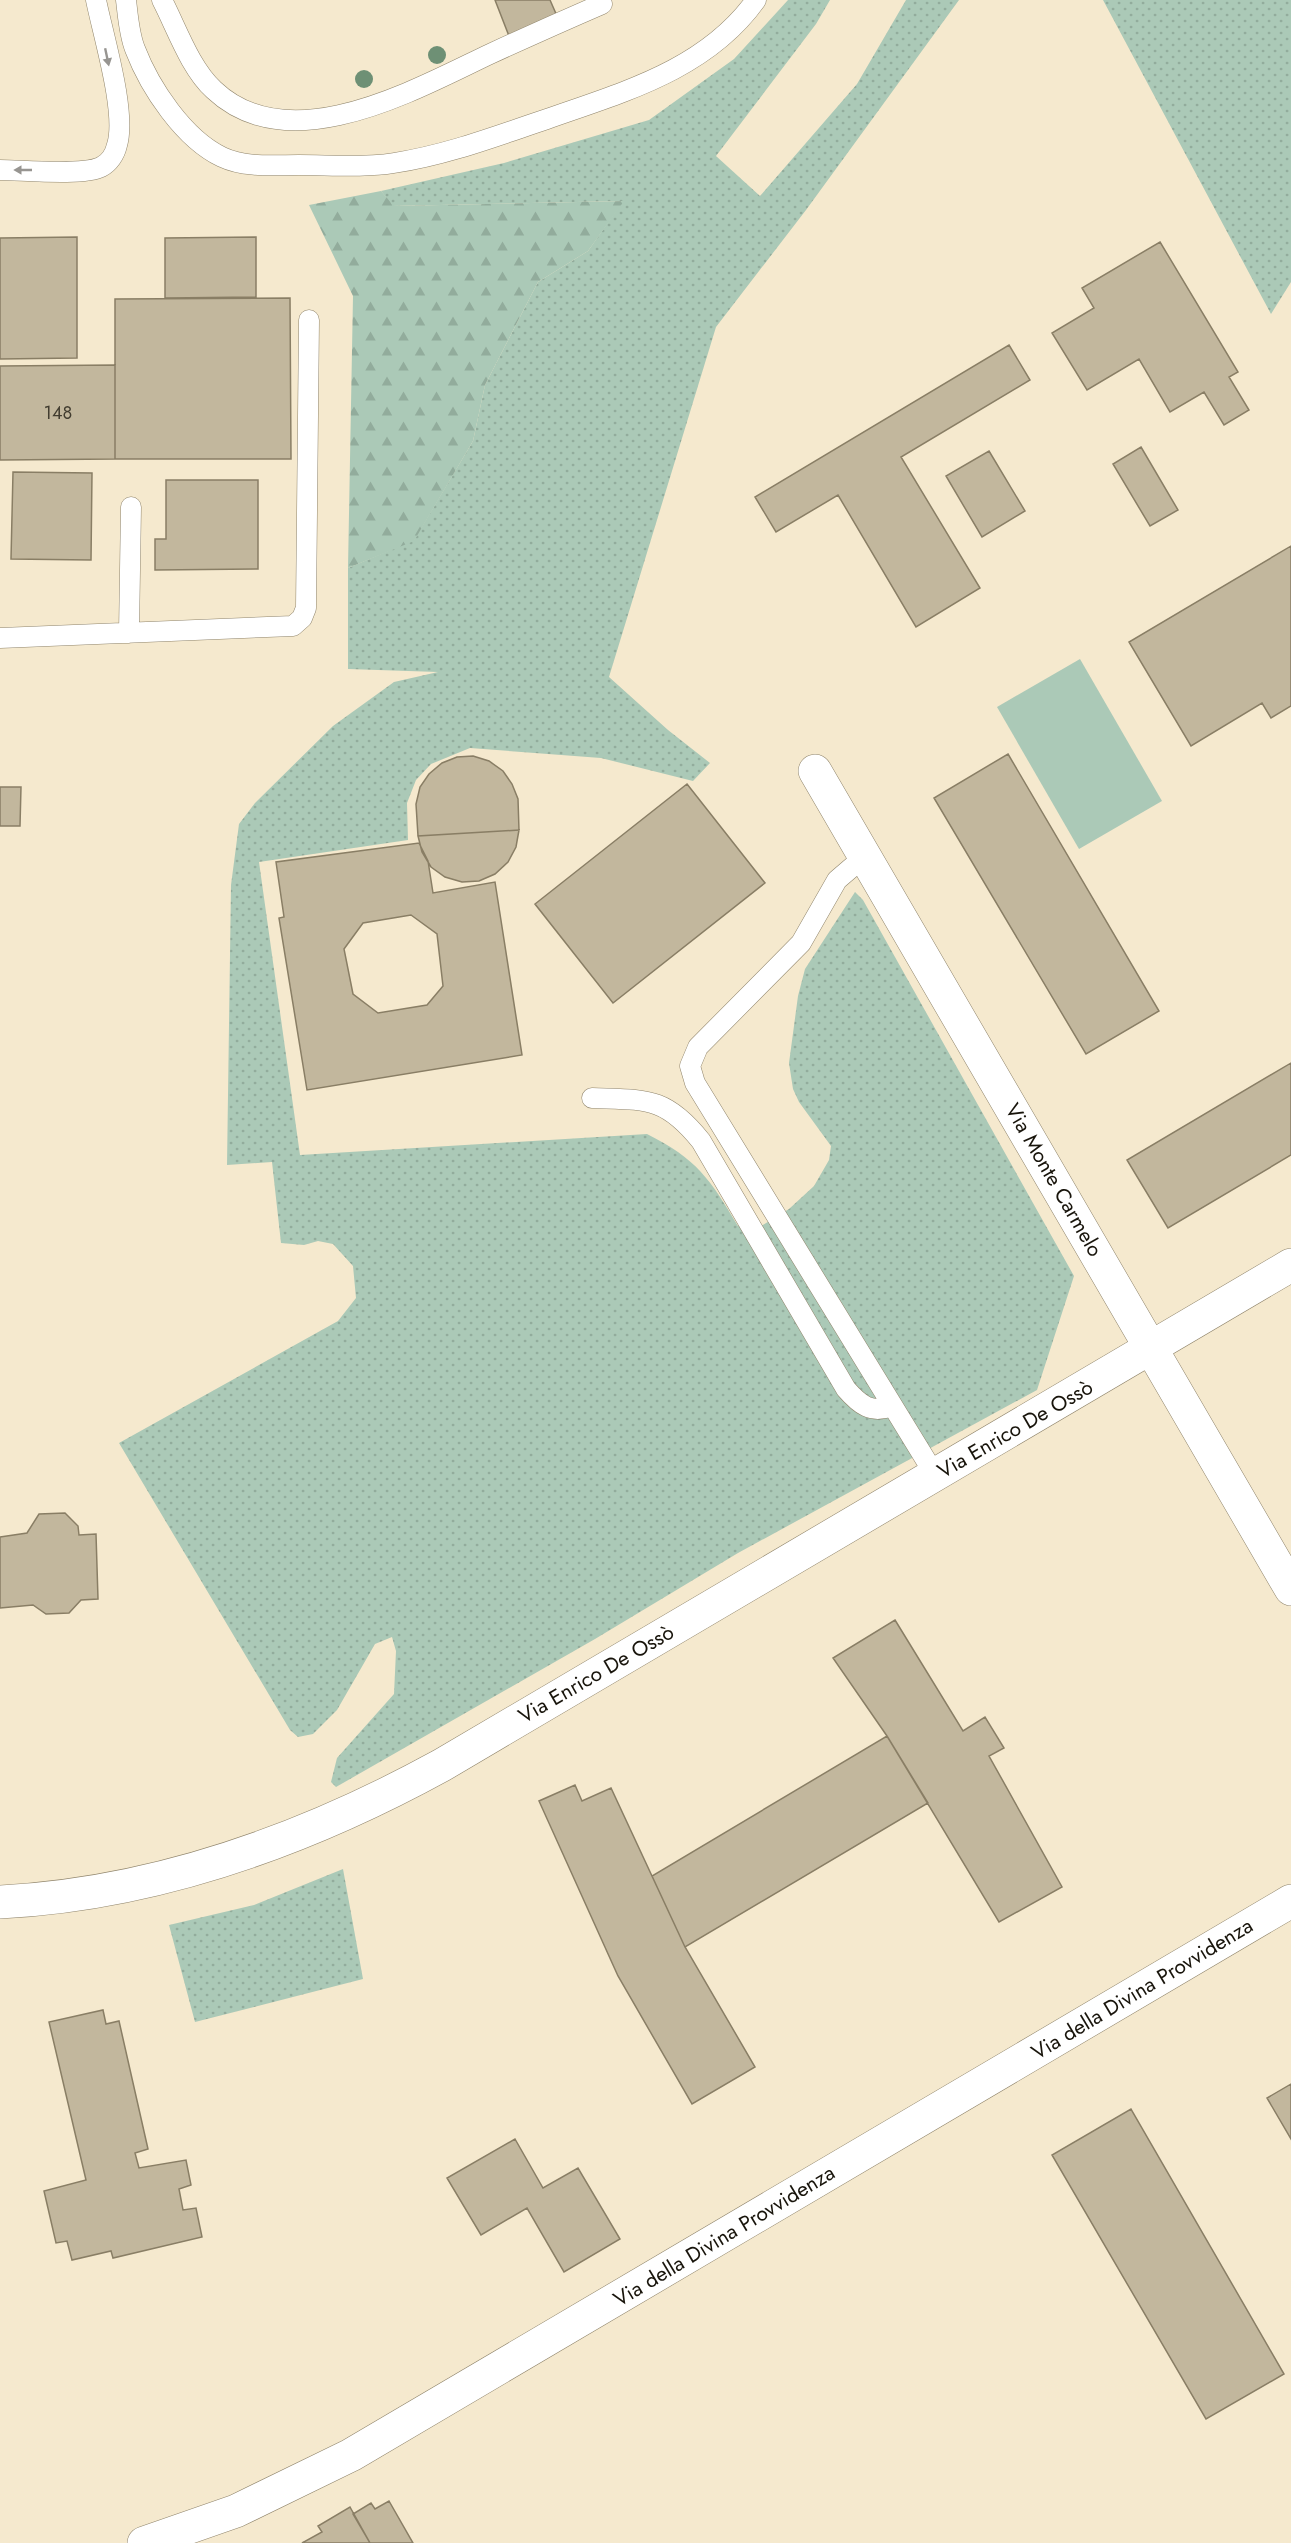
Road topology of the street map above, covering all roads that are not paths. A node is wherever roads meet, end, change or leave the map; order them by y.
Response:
1 (96, 0) edge
2 (126, 0) edge
3 (162, 0) edge
4 (756, 0) edge
5 (602, 4) dead end
6 (0, 170) edge
7 (309, 320) dead end
8 (131, 507) dead end
9 (129, 633) junction
10 (0, 638) edge
11 (815, 771) dead end
12 (865, 856) junction
13 (592, 1098) dead end
14 (1291, 1265) edge
15 (1153, 1348) junction
16 (892, 1406) junction
17 (935, 1475) junction
18 (1291, 1589) edge
19 (1291, 1901) edge
20 (0, 1902) edge
21 (144, 2543) edge

1 -> 6 lane
2 - 4 lane
3 - 5 lane
7 - 9 lane
8 - 9 lane
9 - 10 lane
11 - 12 street, Via Monte Carmelo
12 - 15 street, Via Monte Carmelo
12 - 16 lane
13 - 16 lane
14 - 15 street, Via Enrico De Ossò
15 - 17 street, Via Enrico De Ossò
15 - 18 street, Via Monte Carmelo
16 - 17 lane
17 - 20 street, Via Enrico De Ossò
19 - 21 street, Via della Divina Provvidenza

